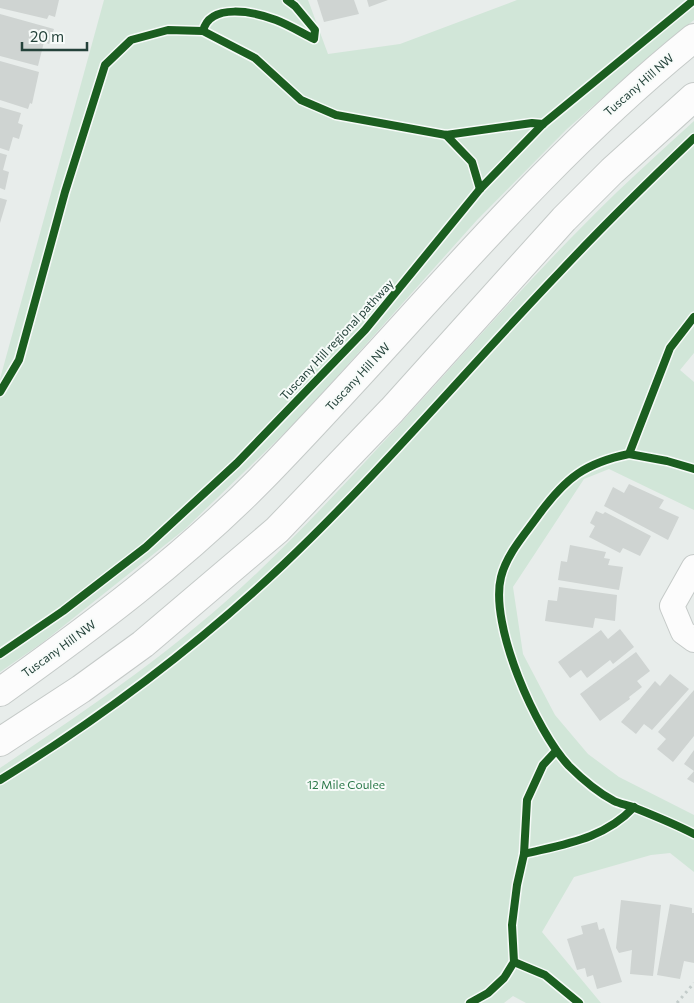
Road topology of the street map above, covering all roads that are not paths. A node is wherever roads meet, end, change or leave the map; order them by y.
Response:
1 (694, 38) edge
2 (694, 96) edge
3 (694, 567) edge
4 (694, 640) edge
5 (0, 692) edge
6 (0, 742) edge

1 - 5 street, Tuscany Hill NW
2 - 6 street
3 - 4 street

